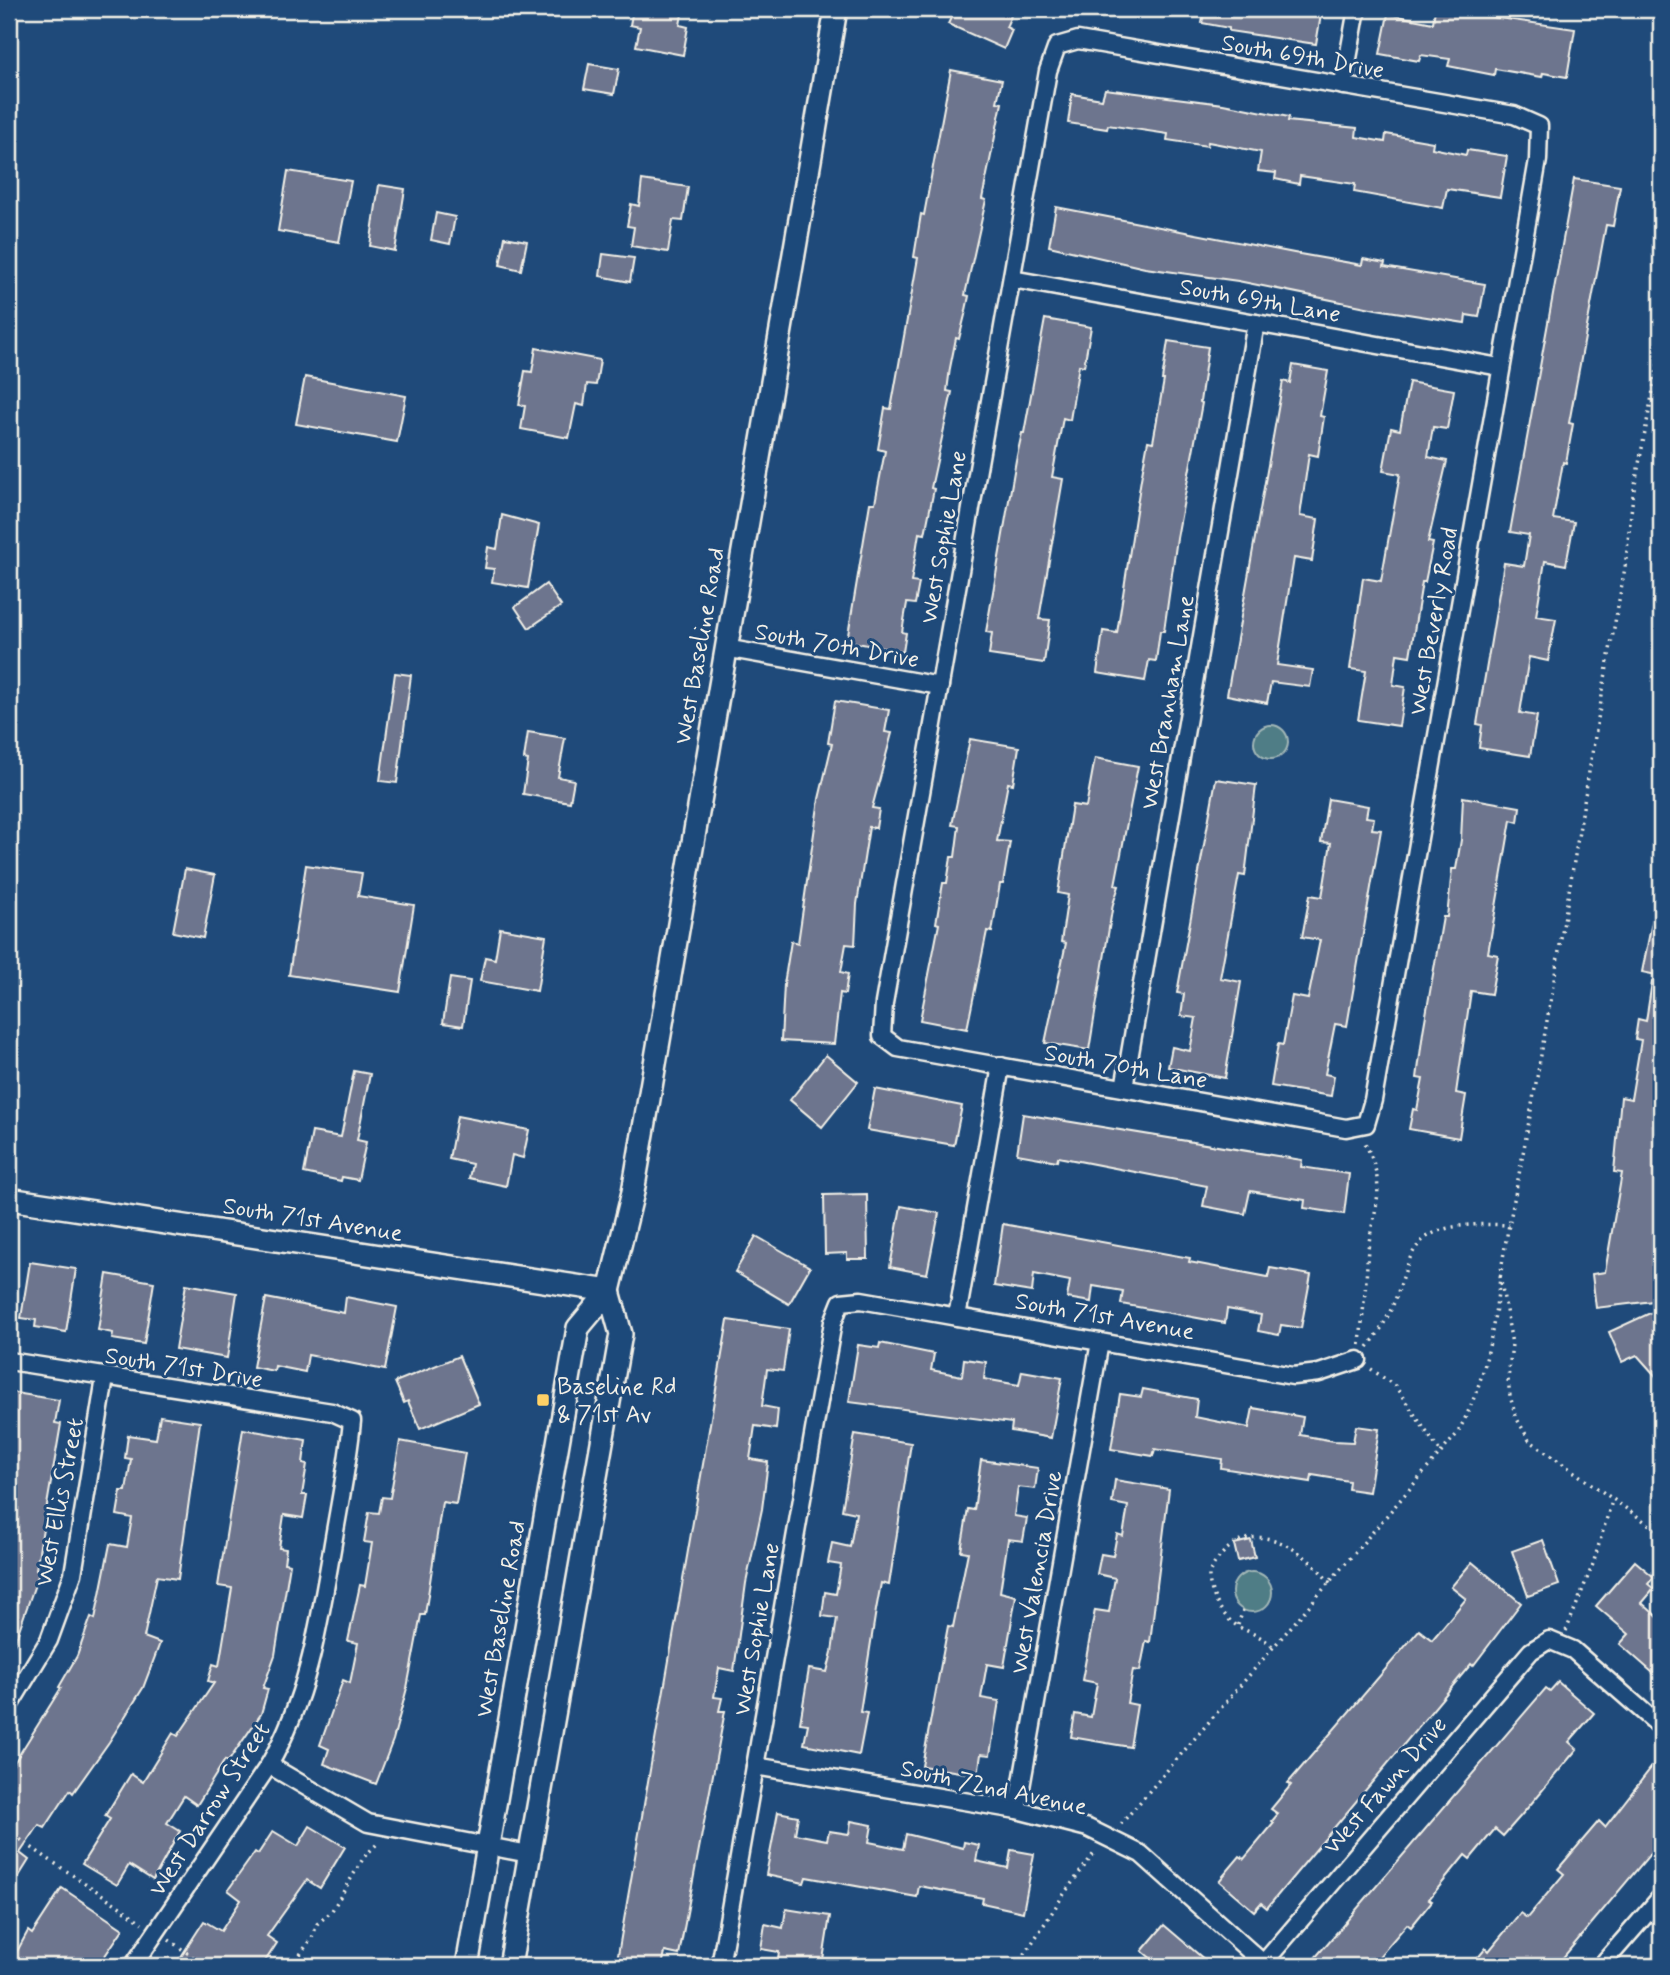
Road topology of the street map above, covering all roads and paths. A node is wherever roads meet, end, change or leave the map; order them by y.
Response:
1 (836, 9) edge
2 (1357, 9) edge
3 (1057, 46) joint
4 (1343, 86) junction
5 (1539, 126) joint
6 (1012, 279) junction
7 (1256, 323) junction
8 (1661, 349) edge
9 (1500, 367) junction
10 (725, 648) junction
11 (940, 686) junction
12 (882, 1036) joint
13 (1001, 1066) junction
14 (1124, 1088) junction
15 (1361, 1125) junction
16 (9, 1199) edge
17 (1508, 1225) junction
18 (1499, 1274) junction
19 (609, 1291) junction
20 (841, 1302) joint
21 (957, 1317) junction
22 (1100, 1342) junction
23 (1358, 1360) junction
24 (9, 1361) edge
25 (105, 1377) junction
26 (352, 1421) joint
27 (1441, 1453) junction
28 (1612, 1501) junction
29 (1661, 1533) edge
30 (1330, 1583) junction
31 (1243, 1610) dead end
32 (1238, 1626) junction
33 (1555, 1643) junction
34 (1272, 1646) junction
35 (9, 1706) edge
36 (1661, 1727) edge
37 (269, 1765) junction
38 (755, 1766) junction
39 (1017, 1810) junction
40 (1121, 1824) dead end
41 (394, 1830) junction
42 (9, 1831) edge
43 (487, 1848) junction
44 (1096, 1853) dead end
45 (529, 1854) junction
46 (1661, 1897) edge
47 (155, 1933) junction
48 (1262, 1965) edge
49 (133, 1966) edge
50 (206, 1966) edge
51 (292, 1966) edge
52 (467, 1966) edge
53 (510, 1966) edge
54 (720, 1966) edge
55 (1017, 1966) edge
56 (1601, 1966) edge

1 - 10 main road, West Baseline Road
2 - 4 street
3 - 4 street, South 69th Drive
3 - 6 street, West Sophie Lane
4 - 5 street, South 69th Drive
5 - 9 street, West Beverly Road
6 - 7 street, South 69th Lane
6 - 11 street, West Sophie Lane
7 - 9 street, South 69th Lane
7 - 14 street, West Branham Lane
8 - 17 path
9 - 15 street, West Beverly Road
10 - 11 street, South 70th Drive
10 - 19 main road, West Baseline Road
11 - 12 street, West Sophie Lane
12 - 13 street, South 70th Lane
13 - 14 street, South 70th Lane
13 - 21 street
14 - 15 street, South 70th Lane
15 - 23 path
16 - 19 main road, South 71st Avenue
17 - 18 path
17 - 23 path
18 - 27 path
18 - 28 path
19 - 43 main road, West Baseline Road
19 - 45 main road, West Baseline Road
20 - 21 street, South 71st Avenue
20 - 38 street, West Sophie Lane
21 - 22 street, South 71st Avenue
22 - 23 street, South 71st Avenue
22 - 39 street, West Valencia Drive
23 - 27 path
24 - 25 street, South 71st Drive
25 - 26 street, South 71st Drive
25 - 35 street, West Ellis Street
26 - 37 street, West Darrow Street
27 - 30 path
28 - 29 path
28 - 33 path
30 - 32 path
30 - 34 path
31 - 32 path
32 - 34 path
33 - 36 street
33 - 48 street, West Fawn Drive
34 - 40 path
37 - 41 street
37 - 47 street, West Darrow Street
38 - 39 street, South 72nd Avenue
38 - 54 street, West Sophie Lane
39 - 48 street, South 72nd Avenue
41 - 43 street
41 - 51 path
42 - 47 path
43 - 45 street
43 - 52 main road, West Baseline Road
44 - 55 path
45 - 53 main road, West Baseline Road
46 - 56 street
47 - 49 street, West Darrow Street
47 - 50 path

